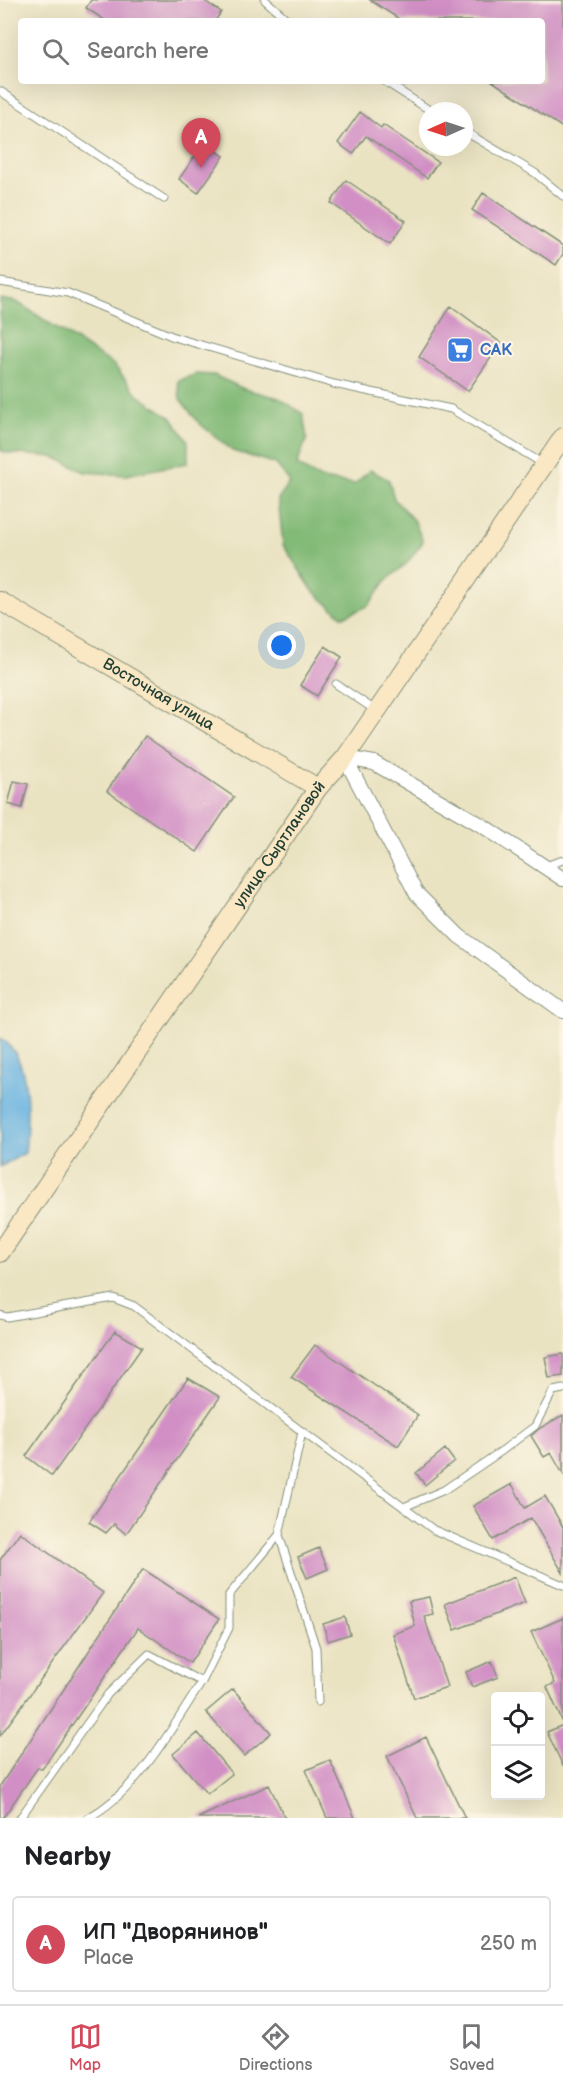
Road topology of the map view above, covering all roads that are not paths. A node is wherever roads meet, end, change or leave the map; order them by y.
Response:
1 (266, 0) edge
2 (286, 18) edge
3 (389, 84) edge
4 (0, 91) edge
5 (419, 103) edge
6 (473, 136) edge
7 (563, 196) edge
8 (164, 199) dead end
9 (0, 282) edge
10 (563, 437) edge
11 (544, 464) junction
12 (0, 601) edge
13 (336, 684) dead end
14 (377, 711) junction
15 (345, 758) junction
16 (318, 788) junction
17 (563, 860) edge
18 (544, 866) junction
19 (563, 879) edge
20 (563, 1011) edge
21 (0, 1253) edge
22 (0, 1315) edge
23 (563, 1389) edge
24 (302, 1432) junction
25 (404, 1507) junction
26 (279, 1535) junction
27 (563, 1585) edge
28 (202, 1682) junction
29 (318, 1702) dead end
30 (20, 1818) edge
31 (88, 1818) edge

1 - 2 lane
3 - 5 lane
4 - 8 lane
6 - 7 lane
9 - 11 lane
10 - 11 street, улица Сыртлановой
11 - 14 street, улица Сыртлановой
12 - 16 street, Восточная улица
13 - 14 lane
14 - 15 street, улица Сыртлановой
15 - 16 street, улица Сыртлановой
15 - 18 street
15 - 20 street
16 - 21 street, улица Сыртлановой
17 - 18 lane
18 - 19 street
22 - 24 lane
23 - 25 lane
24 - 25 lane
24 - 26 lane
25 - 27 lane
26 - 28 lane
26 - 29 lane
28 - 30 lane
28 - 31 lane

